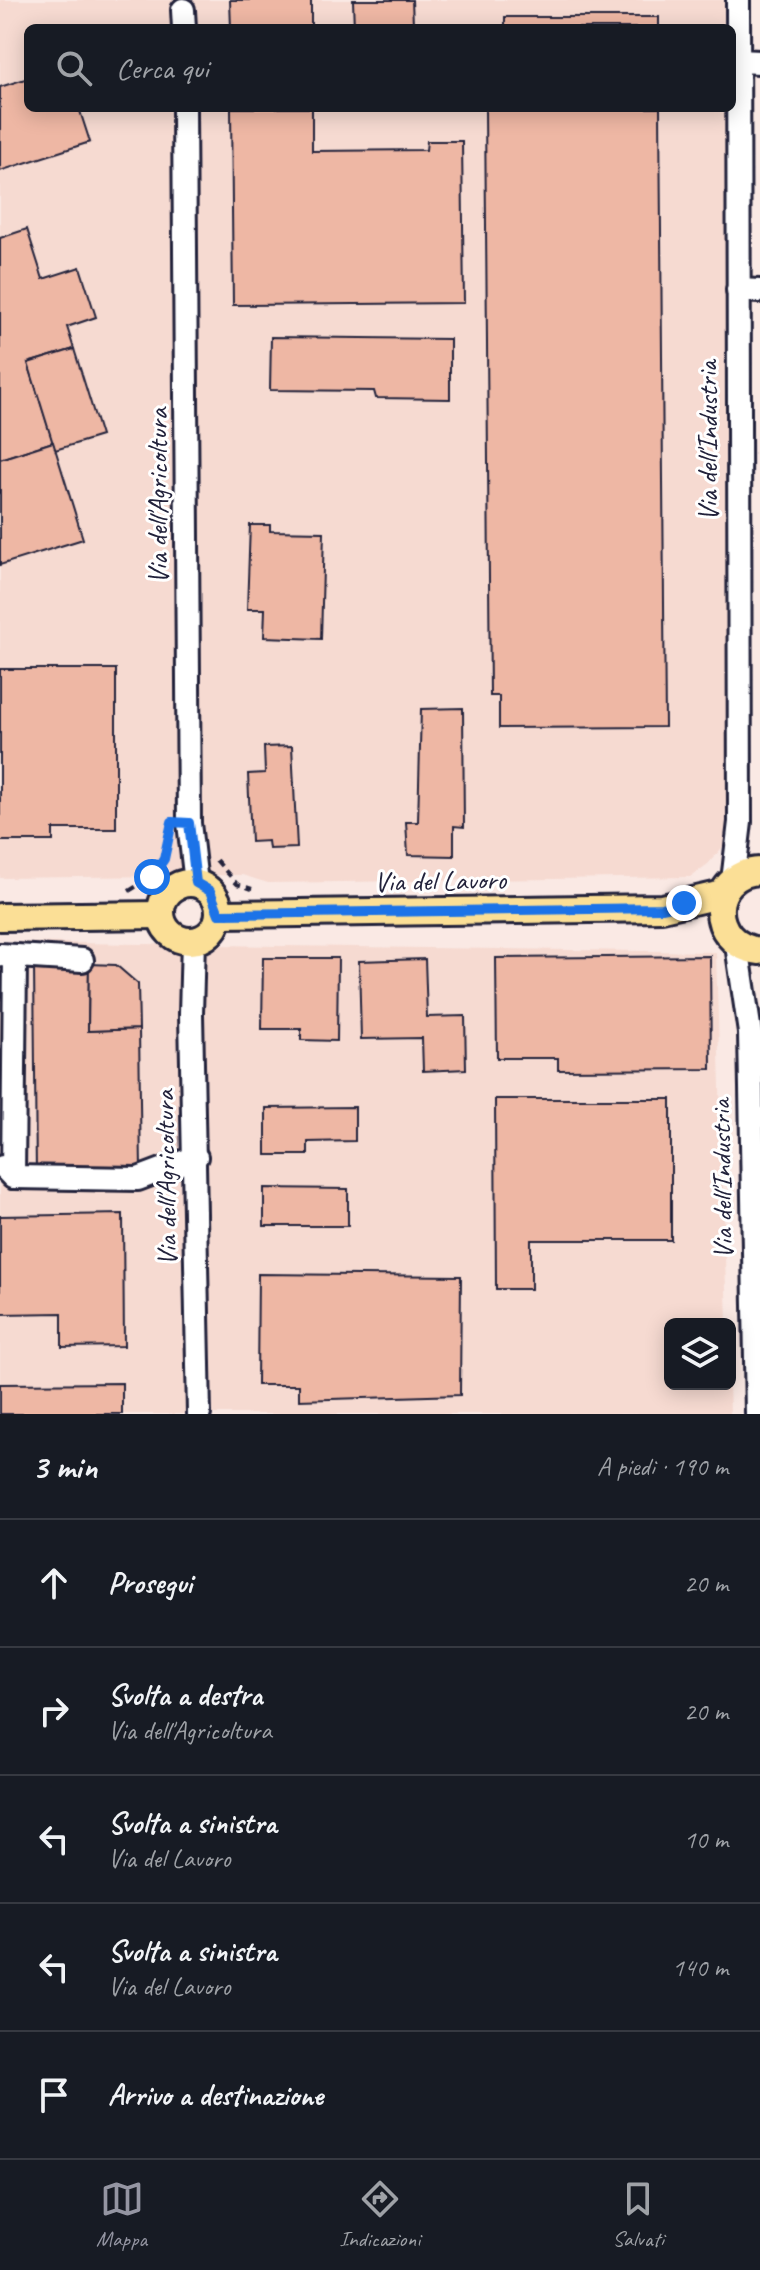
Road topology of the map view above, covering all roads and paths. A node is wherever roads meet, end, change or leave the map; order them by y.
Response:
1 (738, 0) edge
2 (750, 61) edge
3 (184, 112) edge
4 (749, 291) edge
5 (189, 823) junction
6 (214, 858) dead end
7 (760, 871) edge
8 (196, 883) junction
9 (728, 887) junction
10 (260, 892) dead end
11 (123, 895) dead end
12 (662, 908) junction
13 (219, 914) junction
14 (161, 915) junction
15 (0, 917) edge
16 (193, 940) junction
17 (740, 941) edge
18 (8, 956) edge
19 (82, 960) dead end
20 (196, 1157) junction
21 (6, 1170) edge
22 (199, 1414) edge
23 (757, 1414) edge

1 - 2 street, Via dell'Industria
2 - 4 street, Via dell'Industria
3 - 5 street, Via dell'Agricoltura
4 - 9 street, Via dell'Industria
5 - 8 street, Via dell'Agricoltura
5 - 11 path
6 - 10 path
7 - 9 main road
8 - 13 main road
8 - 14 main road
9 - 12 main road, Via del Lavoro
9 - 17 main road, Via dell'Industria
12 - 13 main road, Via del Lavoro
12 - 17 main road, Via del Lavoro
13 - 16 main road
14 - 15 main road
14 - 16 main road
16 - 20 street, Via dell'Agricoltura
17 - 23 street, Via dell'Industria
18 - 19 street
18 - 21 street
20 - 21 street
20 - 22 street, Via dell'Agricoltura

